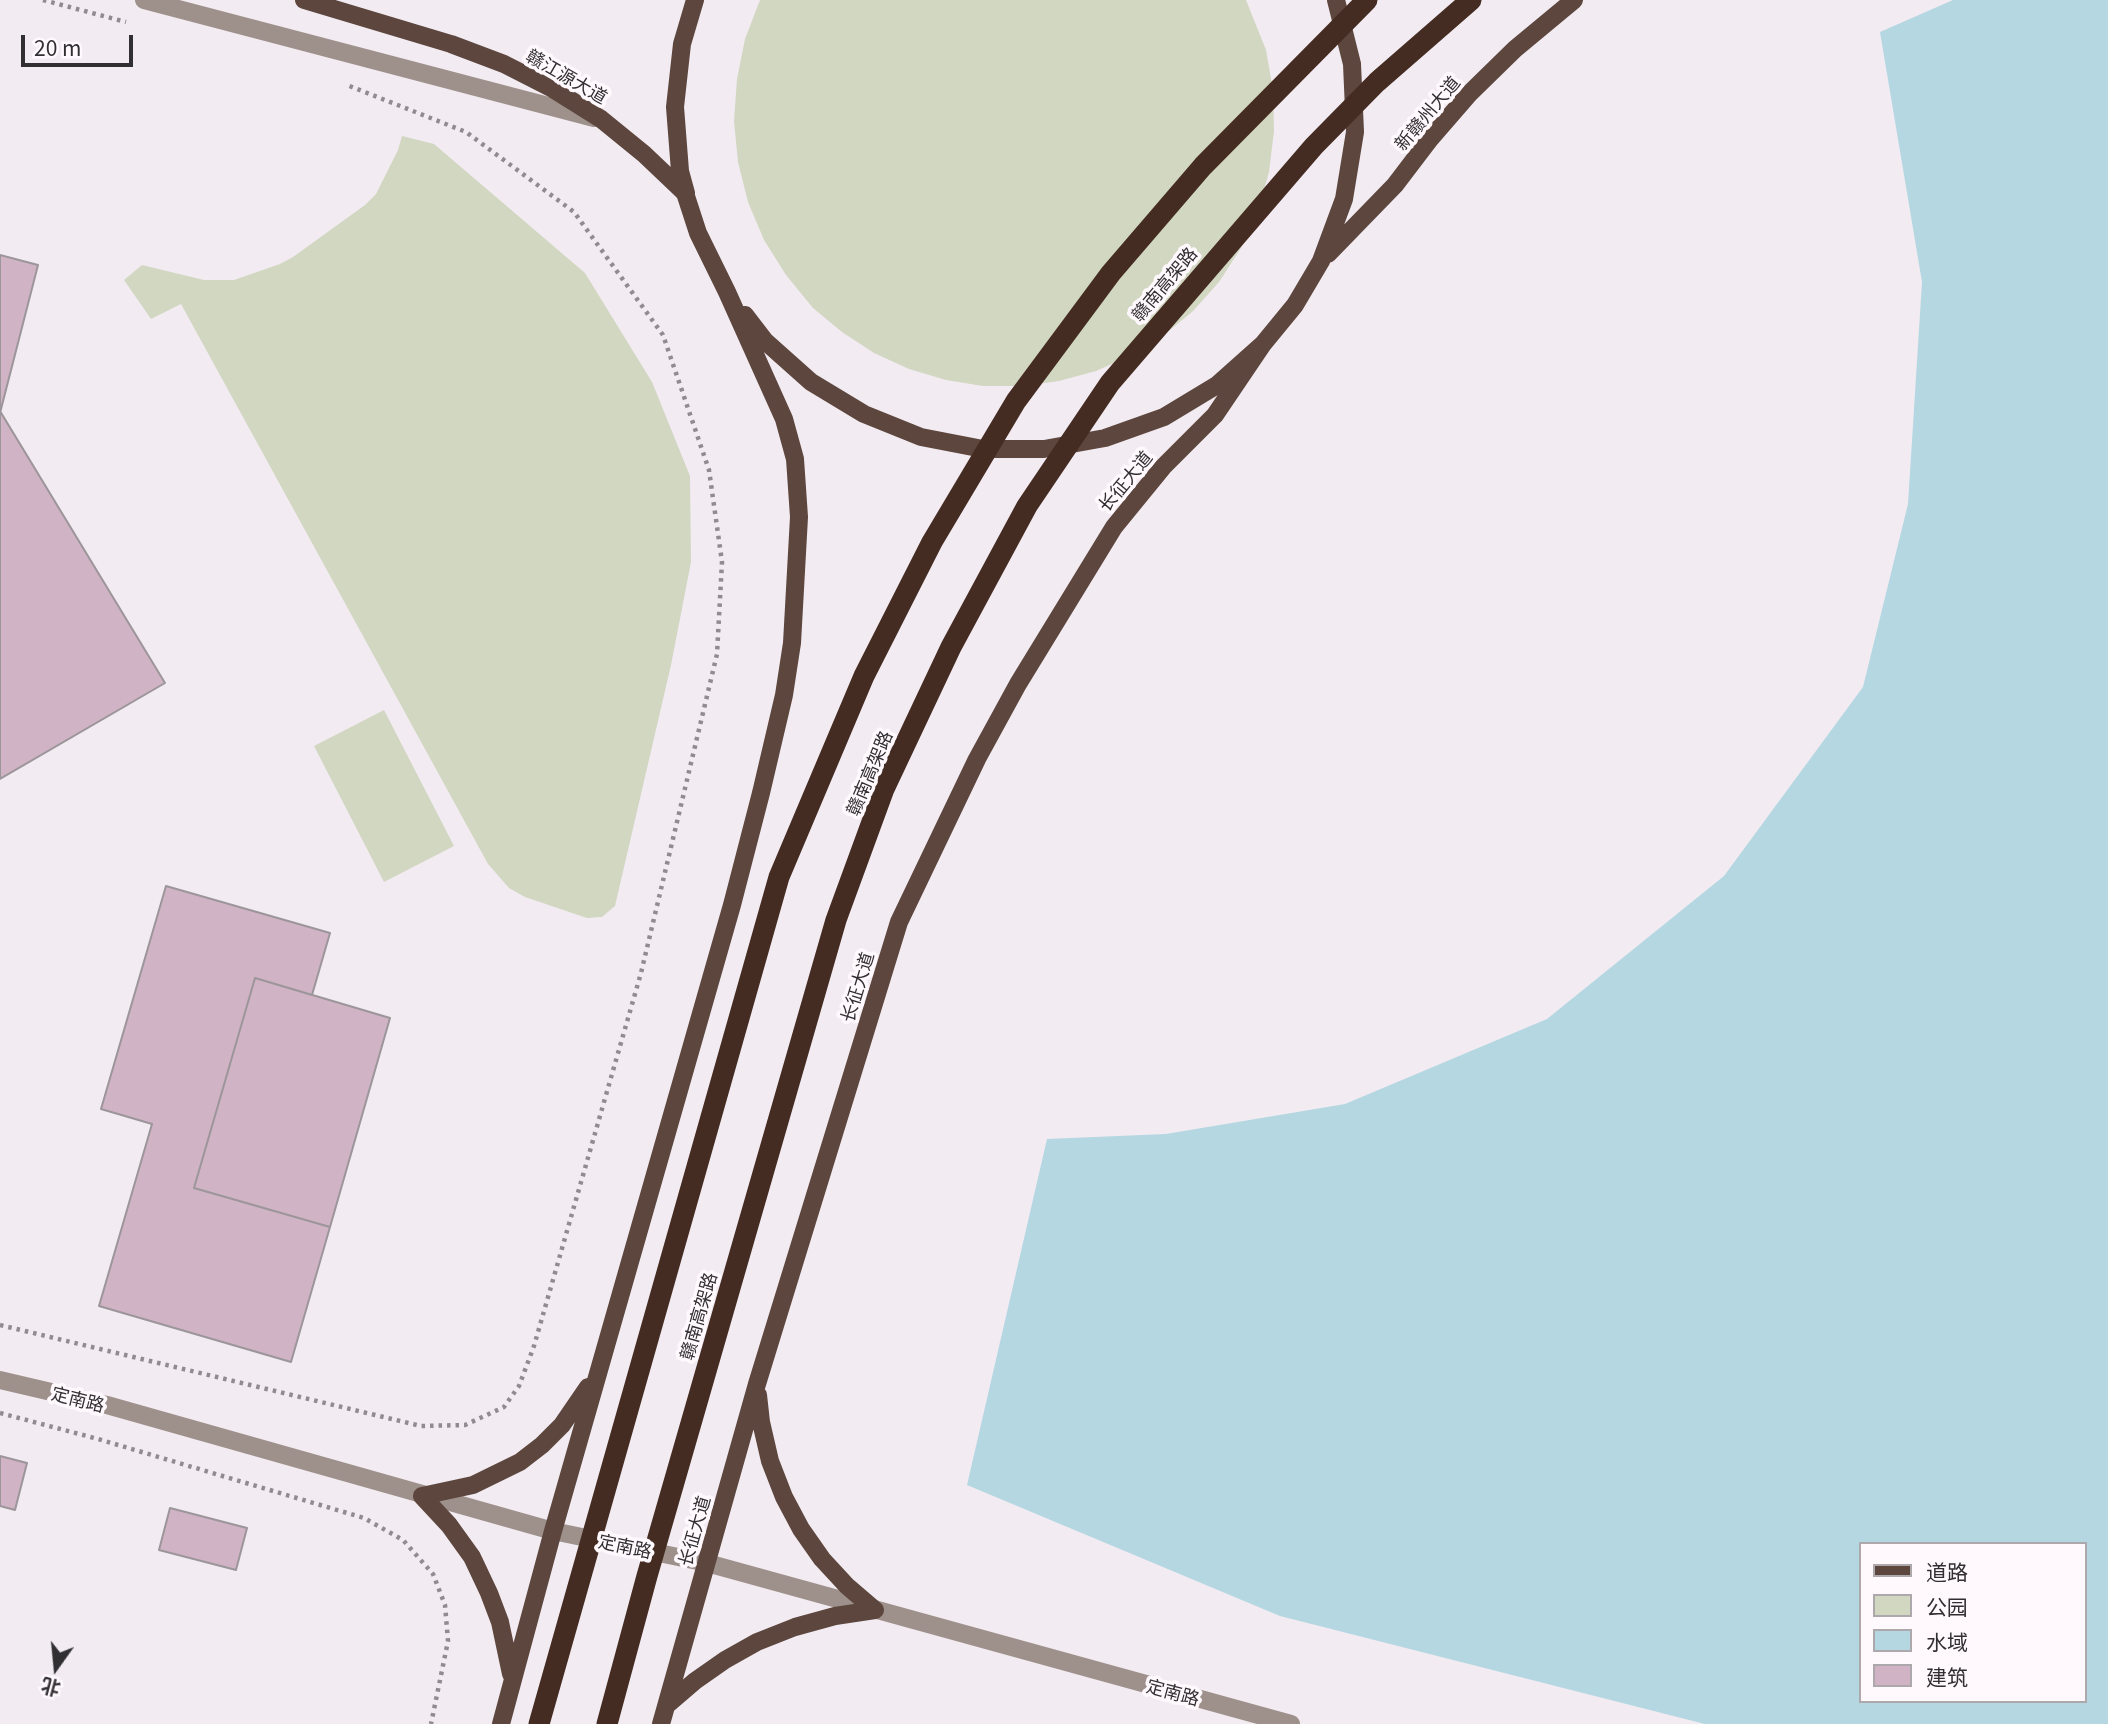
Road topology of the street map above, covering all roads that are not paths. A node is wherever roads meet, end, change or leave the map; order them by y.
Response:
1 (144, 0) edge
2 (304, 0) edge
3 (695, 0) edge
4 (1336, 0) edge
5 (1367, 0) edge
6 (1471, 0) edge
7 (1574, 0) edge
8 (601, 119) junction
9 (698, 233) junction
10 (1321, 261) junction
11 (727, 292) junction
12 (1263, 344) junction
13 (603, 1352) junction
14 (0, 1380) edge
15 (757, 1384) junction
16 (422, 1496) junction
17 (553, 1531) junction
18 (707, 1563) junction
19 (875, 1610) junction
20 (512, 1683) junction
21 (667, 1705) junction
22 (501, 1724) edge
23 (539, 1724) edge
24 (607, 1724) edge
25 (661, 1724) edge
26 (1291, 1724) edge

1 - 8 street
2 - 8 main road, 赣江源大道
3 - 9 main road
4 - 10 main road
5 - 23 highway, bridge
6 - 24 highway, 赣南高架路, bridge
7 - 10 main road, 新赣州大道
8 - 9 main road, 赣江源大道
9 - 11 main road, 赣江源大道
10 - 12 main road
11 - 12 main road
11 - 13 main road
12 - 15 main road, 长征大道
13 - 16 main road
13 - 17 main road
14 - 16 street, 定南路
15 - 18 main road, 长征大道
15 - 19 main road
16 - 17 street, 定南路
16 - 20 main road
17 - 18 street, 定南路
17 - 20 main road
18 - 19 street, 定南路
18 - 21 main road, 长征大道
19 - 21 main road
19 - 26 street, 定南路
20 - 22 main road
21 - 25 main road, 长征大道

